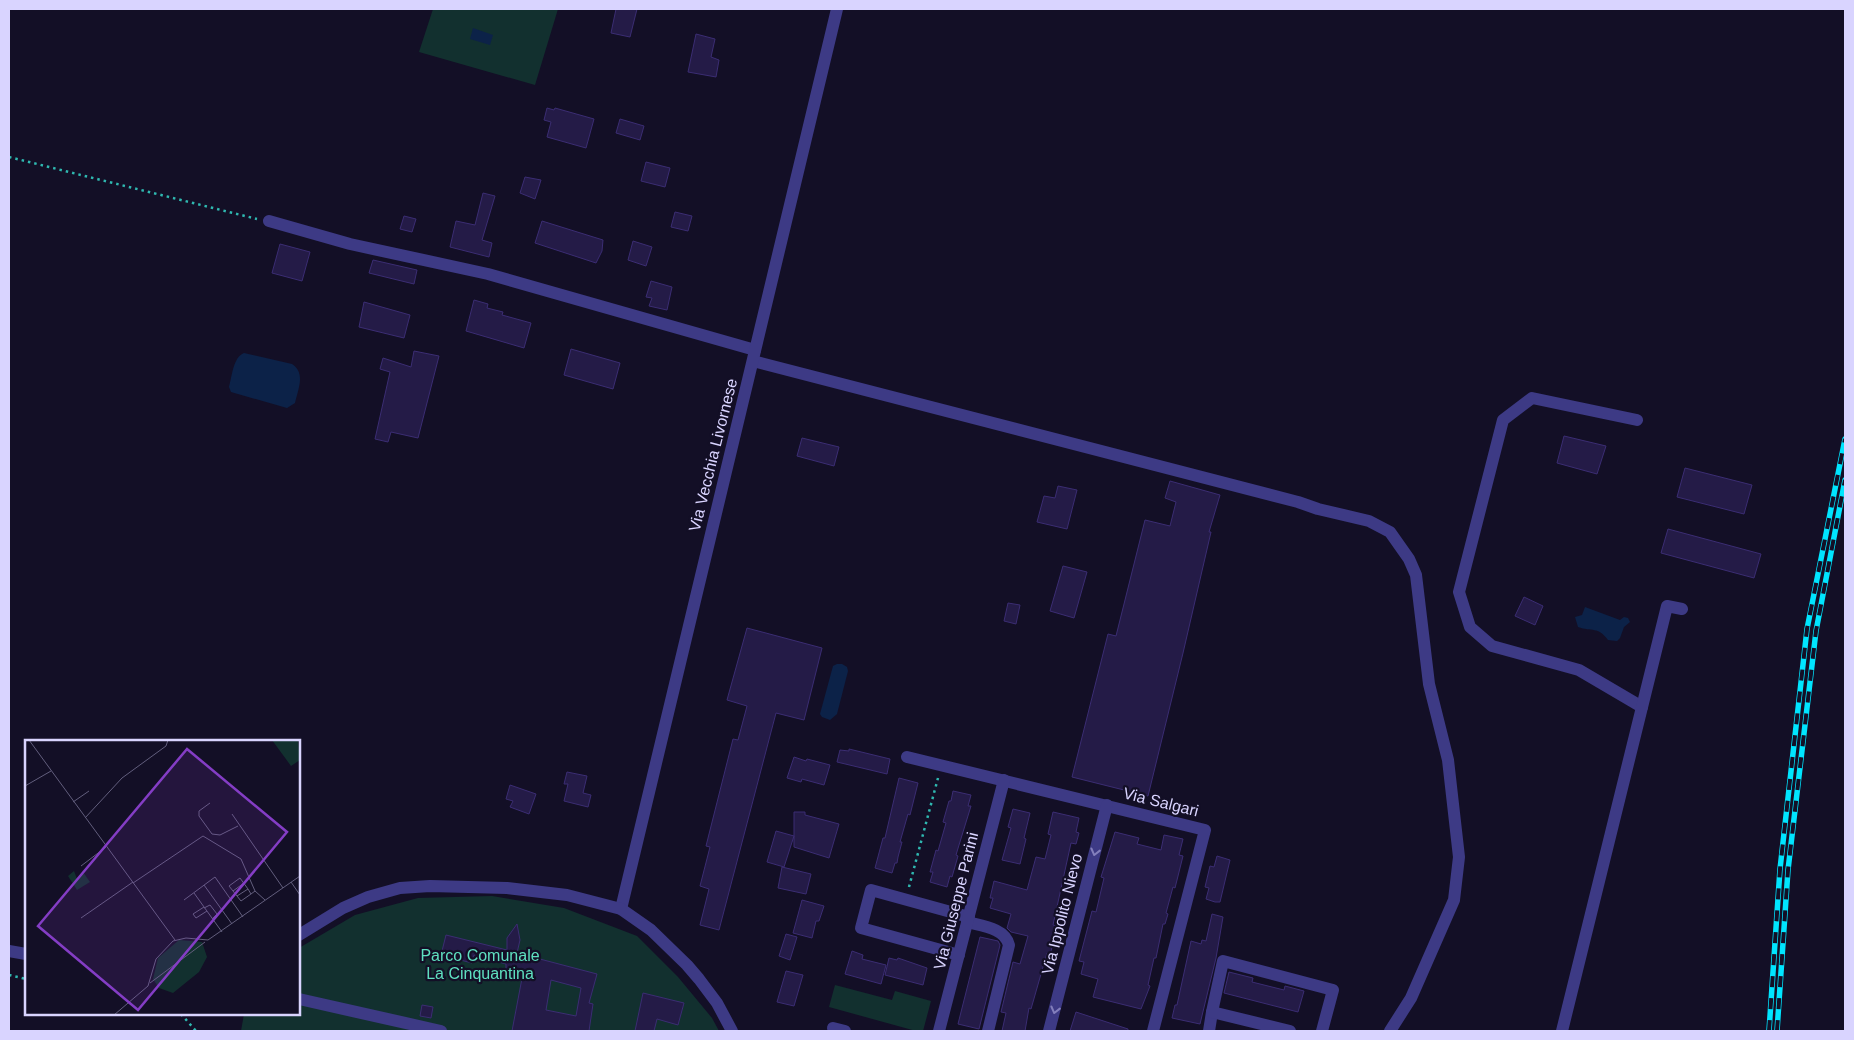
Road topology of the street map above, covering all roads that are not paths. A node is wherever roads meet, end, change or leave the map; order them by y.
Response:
1 (837, 9) edge
2 (269, 221) road end
3 (754, 355) junction
4 (1637, 420) dead end
5 (1682, 609) dead end
6 (1642, 707) junction
7 (907, 757) dead end
8 (1004, 780) junction
9 (1107, 805) junction
10 (621, 909) junction
11 (968, 919) junction
12 (300, 934) edge
13 (9, 950) edge
14 (25, 954) edge
15 (959, 956) junction
16 (300, 999) edge
17 (1212, 1012) junction
18 (943, 1030) edge
19 (441, 1031) edge
20 (732, 1031) edge
21 (988, 1031) edge
22 (1049, 1031) edge
23 (1153, 1031) edge
24 (1209, 1031) edge
25 (1290, 1031) edge
26 (1322, 1031) edge
27 (1390, 1031) edge
28 (1562, 1031) edge

1 - 3 street, Via Vecchia Livornese
2 - 3 street
3 - 10 street, Via Vecchia Livornese
3 - 27 street
4 - 6 street
5 - 6 street
6 - 28 street
7 - 8 street, Via Salgari
8 - 9 street, Via Salgari
8 - 11 street, Via Giuseppe Parini
9 -> 22 street, Via Ippolito Nievo
9 - 23 street, Via Salgari
10 - 12 street
10 - 20 street
11 - 15 street, Via Giuseppe Parini
11 - 15 street
11 - 21 street
13 - 14 street
15 - 18 street, Via Giuseppe Parini
16 - 19 street
17 - 24 street
17 - 25 street
17 - 26 street

